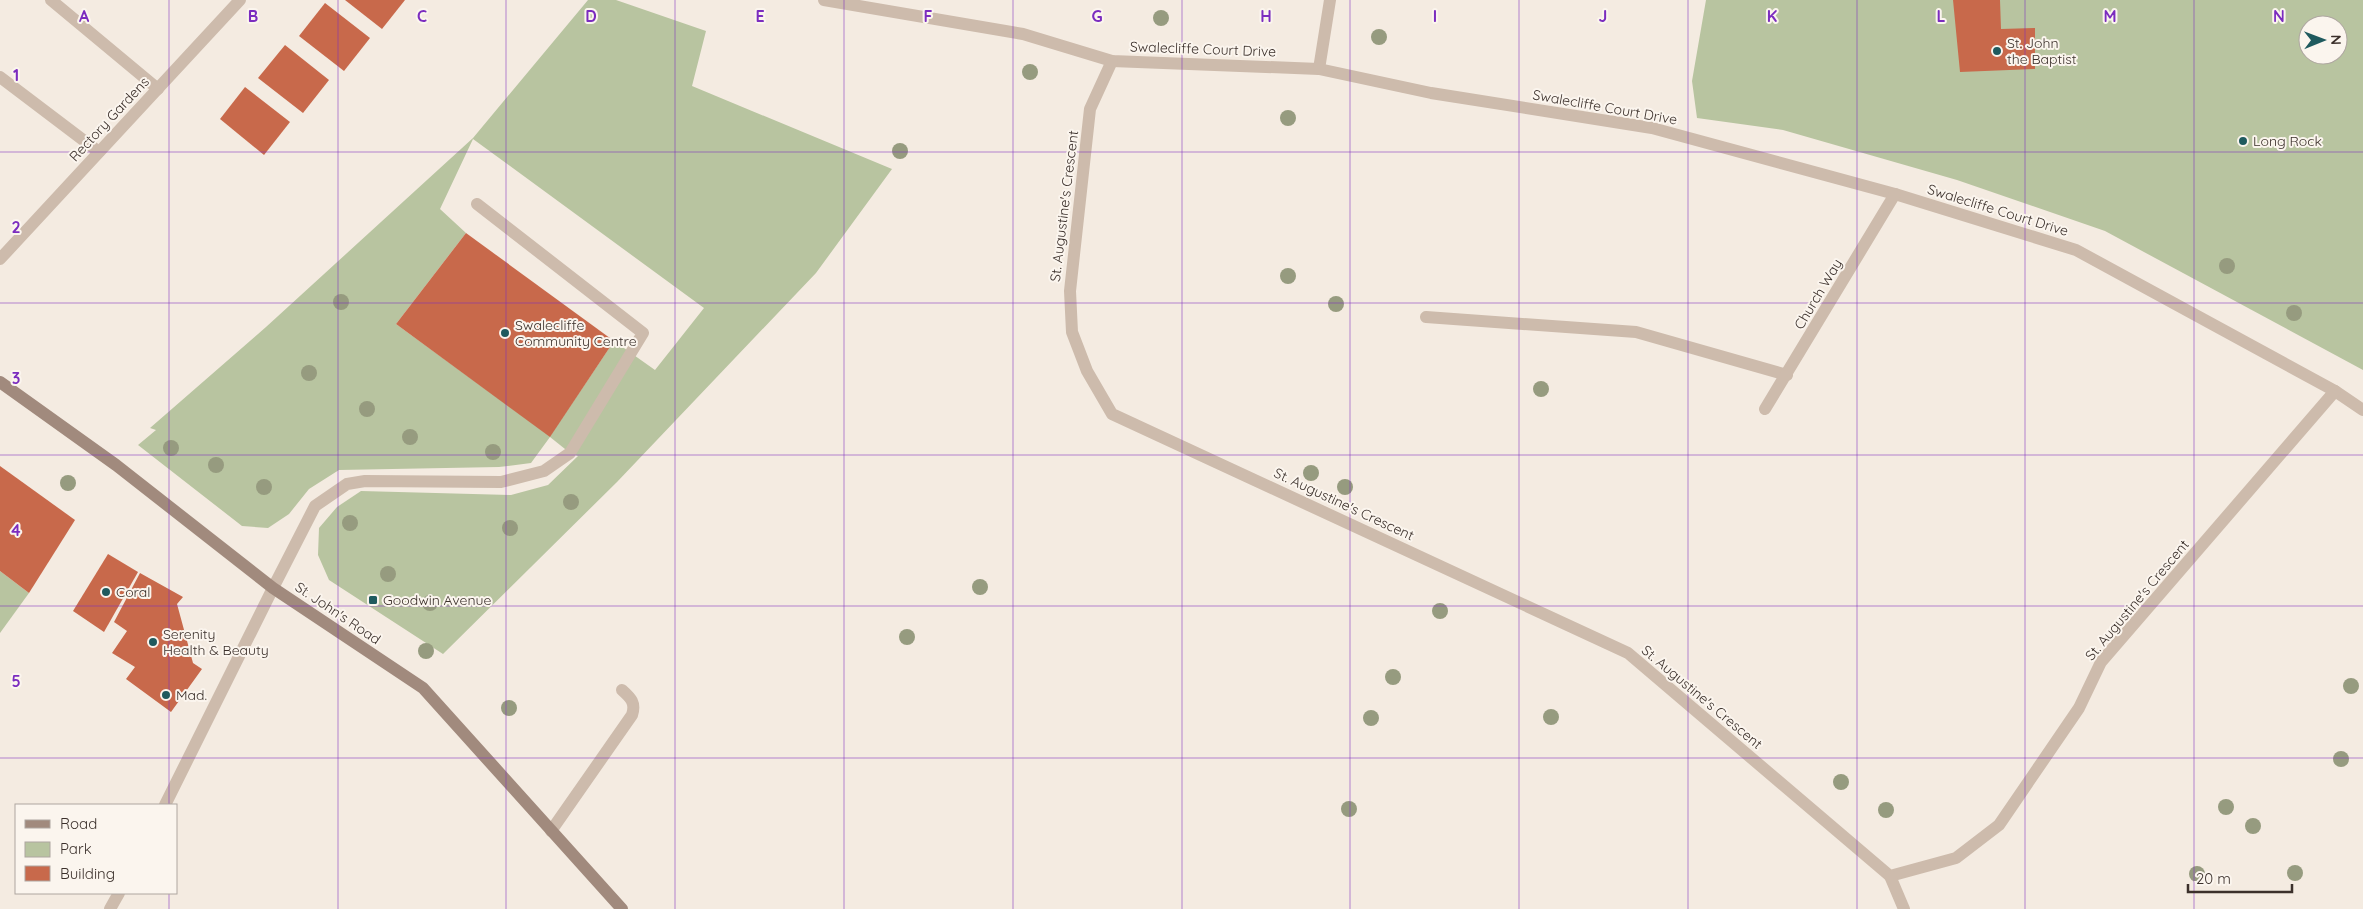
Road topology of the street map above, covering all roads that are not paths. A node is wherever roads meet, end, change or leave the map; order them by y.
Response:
1 (51, 0) edge
2 (240, 0) edge
3 (824, 0) edge
4 (1330, 0) edge
5 (1112, 61) junction
6 (1319, 69) junction
7 (0, 77) edge
8 (158, 88) junction
9 (99, 152) junction
10 (1895, 194) junction
11 (477, 204) dead end
12 (0, 259) edge
13 (1426, 317) dead end
14 (1787, 375) junction
15 (0, 382) edge
16 (2335, 391) junction
17 (1765, 409) dead end
18 (2363, 410) edge
19 (273, 588) junction
20 (622, 690) dead end
21 (165, 804) edge
22 (551, 831) junction
23 (1890, 876) junction
24 (118, 894) edge
25 (110, 909) edge
26 (622, 909) edge
27 (1904, 909) edge

1 - 8 street
2 - 8 street, Rectory Gardens
3 - 5 street, Swalecliffe Court Drive
4 - 6 street
5 - 6 street, Swalecliffe Court Drive
5 - 23 street, St. Augustine's Crescent
6 - 10 street, Swalecliffe Court Drive
7 - 9 street
8 - 9 street, Rectory Gardens
9 - 12 street, Rectory Gardens
10 - 14 street, Church Way
10 - 16 street, Swalecliffe Court Drive
11 - 19 street
13 - 14 street
14 - 17 street, Church Way
15 - 19 main road, St. John's Road
16 - 18 street, Swalecliffe Court Drive
16 - 23 street, St. Augustine's Crescent
19 - 21 street
19 - 22 main road, St. John's Road
20 - 22 street
22 - 26 main road, St. John's Road
23 - 27 street
24 - 25 street

